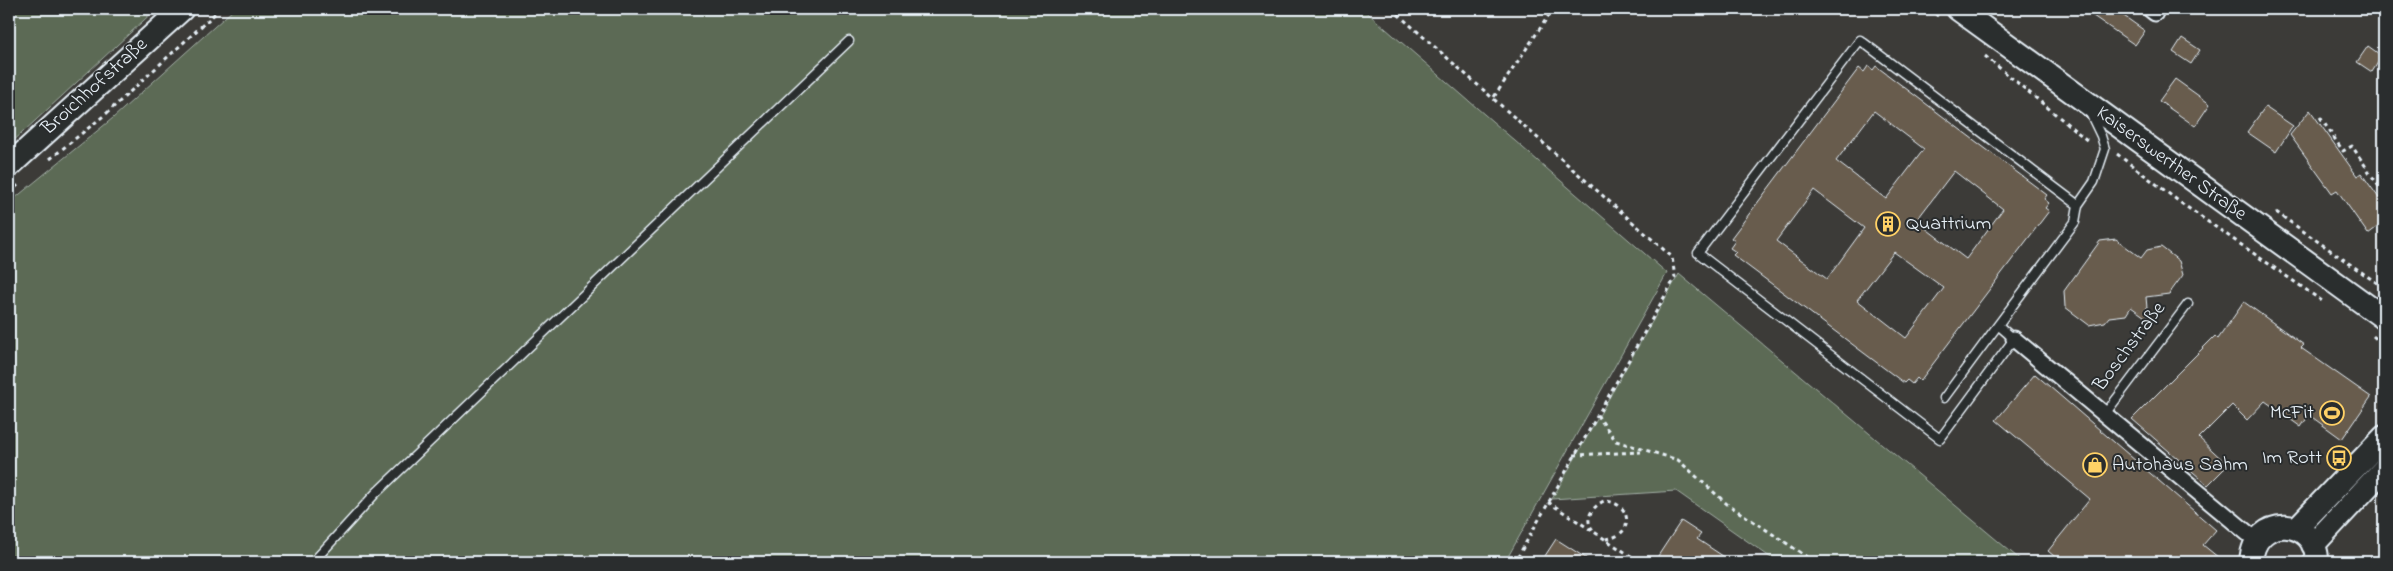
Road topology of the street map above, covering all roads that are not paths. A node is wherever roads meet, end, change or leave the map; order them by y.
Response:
1 (182, 9) edge
2 (1950, 14) edge
3 (848, 41) dead end
4 (2080, 97) junction
5 (16, 173) edge
6 (2078, 205) junction
7 (2188, 304) dead end
8 (2384, 318) edge
9 (1998, 325) junction
10 (2014, 339) junction
11 (1944, 398) dead end
12 (2105, 414) junction
13 (2384, 437) edge
14 (2384, 469) edge
15 (2296, 529) junction
16 (2254, 552) edge
17 (2315, 554) edge
18 (313, 562) edge

1 - 5 main road, Broichhofstraße
2 - 4 main road, Kaiserswerther Straße
3 - 18 lane
4 - 6 lane
4 - 8 main road, Kaiserswerther Straße
6 - 9 lane
6 - 10 lane
7 - 12 lane, Boschstraße
9 - 10 lane
9 - 11 lane
10 - 12 street, Boschstraße
12 - 16 street, Boschstraße
13 - 15 main road
14 - 17 main road
15 - 16 main road
15 - 17 main road

